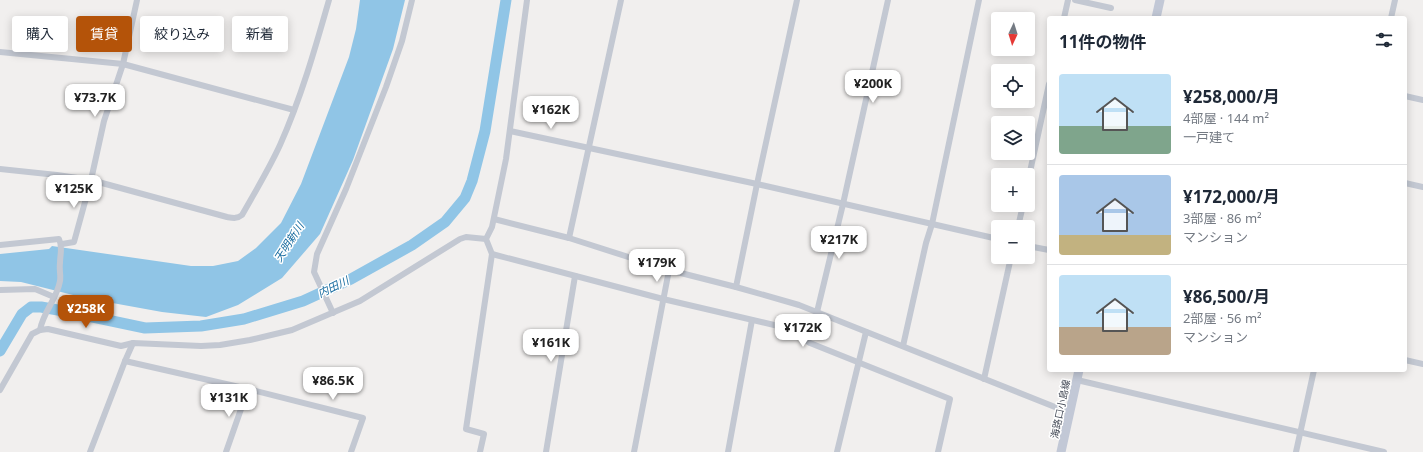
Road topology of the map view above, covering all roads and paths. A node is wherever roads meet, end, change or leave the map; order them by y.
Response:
1 (137, 0) edge
2 (329, 0) edge
3 (412, 0) edge
4 (527, 0) edge
5 (621, 0) edge
6 (797, 0) edge
7 (888, 0) edge
8 (979, 0) edge
9 (1068, 0) edge
10 (1075, 0) edge
11 (1160, 0) edge
12 (1395, 0) edge
13 (1111, 8) dead end
14 (1064, 16) edge
15 (1156, 16) edge
16 (1391, 16) edge
17 (0, 52) edge
18 (123, 64) junction
19 (1047, 93) edge
20 (1407, 96) edge
21 (1423, 100) edge
22 (294, 110) junction
23 (510, 131) junction
24 (589, 148) junction
25 (1031, 168) edge
26 (0, 169) edge
27 (91, 180) junction
28 (1407, 183) edge
29 (757, 184) junction
30 (1423, 187) edge
31 (843, 204) junction
32 (494, 219) junction
33 (932, 224) junction
34 (991, 237) edge
35 (569, 238) junction
36 (486, 239) junction
37 (62, 244) junction
38 (0, 245) edge
39 (1035, 247) edge
40 (1047, 250) edge
41 (492, 254) junction
42 (1009, 264) edge
43 (669, 270) junction
44 (575, 276) junction
45 (736, 287) junction
46 (0, 290) edge
47 (54, 297) junction
48 (663, 299) junction
49 (333, 312) junction
50 (817, 312) junction
51 (752, 320) junction
52 (41, 327) junction
53 (866, 332) junction
54 (133, 343) junction
55 (903, 346) junction
56 (1407, 360) edge
57 (125, 361) junction
58 (858, 363) junction
59 (1423, 364) edge
60 (1079, 372) edge
61 (1314, 372) edge
62 (984, 379) junction
63 (1077, 380) junction
64 (248, 389) junction
65 (0, 390) edge
66 (1070, 413) junction
67 (1301, 433) junction
68 (90, 452) edge
69 (226, 452) edge
70 (351, 452) edge
71 (480, 452) edge
72 (546, 452) edge
73 (634, 452) edge
74 (728, 452) edge
75 (838, 452) edge
76 (938, 452) edge
77 (1061, 452) edge
78 (1296, 452) edge
79 (1384, 452) edge

1 - 18 street
2 - 22 street
3 - 49 street
4 - 23 street
5 - 24 street
6 - 29 street
7 - 31 street
8 - 33 street
9 - 14 street
10 - 13 street
11 - 15 main road
12 - 16 street
17 - 18 street
18 - 22 street
18 - 27 street
19 - 25 street
20 - 21 street
22 - 27 street
23 - 24 street
23 - 32 street
24 - 29 street
24 - 35 street
26 - 27 street
27 - 37 street
28 - 30 street
29 - 31 street
29 - 45 street
31 - 33 street
31 - 50 street
32 - 35 street
32 - 36 street
33 - 34 street
33 - 55 street
35 - 43 street
36 - 41 street
36 - 49 street
37 - 38 street
37 - 47 street
39 - 40 street
41 - 44 street
41 - 71 street
42 - 62 street
43 - 45 street
43 - 48 street
44 - 48 street
44 - 72 street
45 - 50 street
46 - 47 street
47 - 52 street
48 - 51 street
48 - 73 street
49 - 54 street
50 - 53 street
51 - 58 street
51 - 74 street
52 - 54 street
52 - 65 street
53 - 55 street
53 - 58 street
54 - 57 street
55 - 62 street
56 - 59 street
57 - 64 street
57 - 68 street
58 - 75 street
58 - 76 street
60 - 63 main road, 海路口小島線
61 - 67 street
62 - 66 street
63 - 66 main road, 海路口小島線
63 - 67 street
64 - 69 street
64 - 70 street
66 - 77 main road, 海路口小島線
67 - 78 street
67 - 79 street

